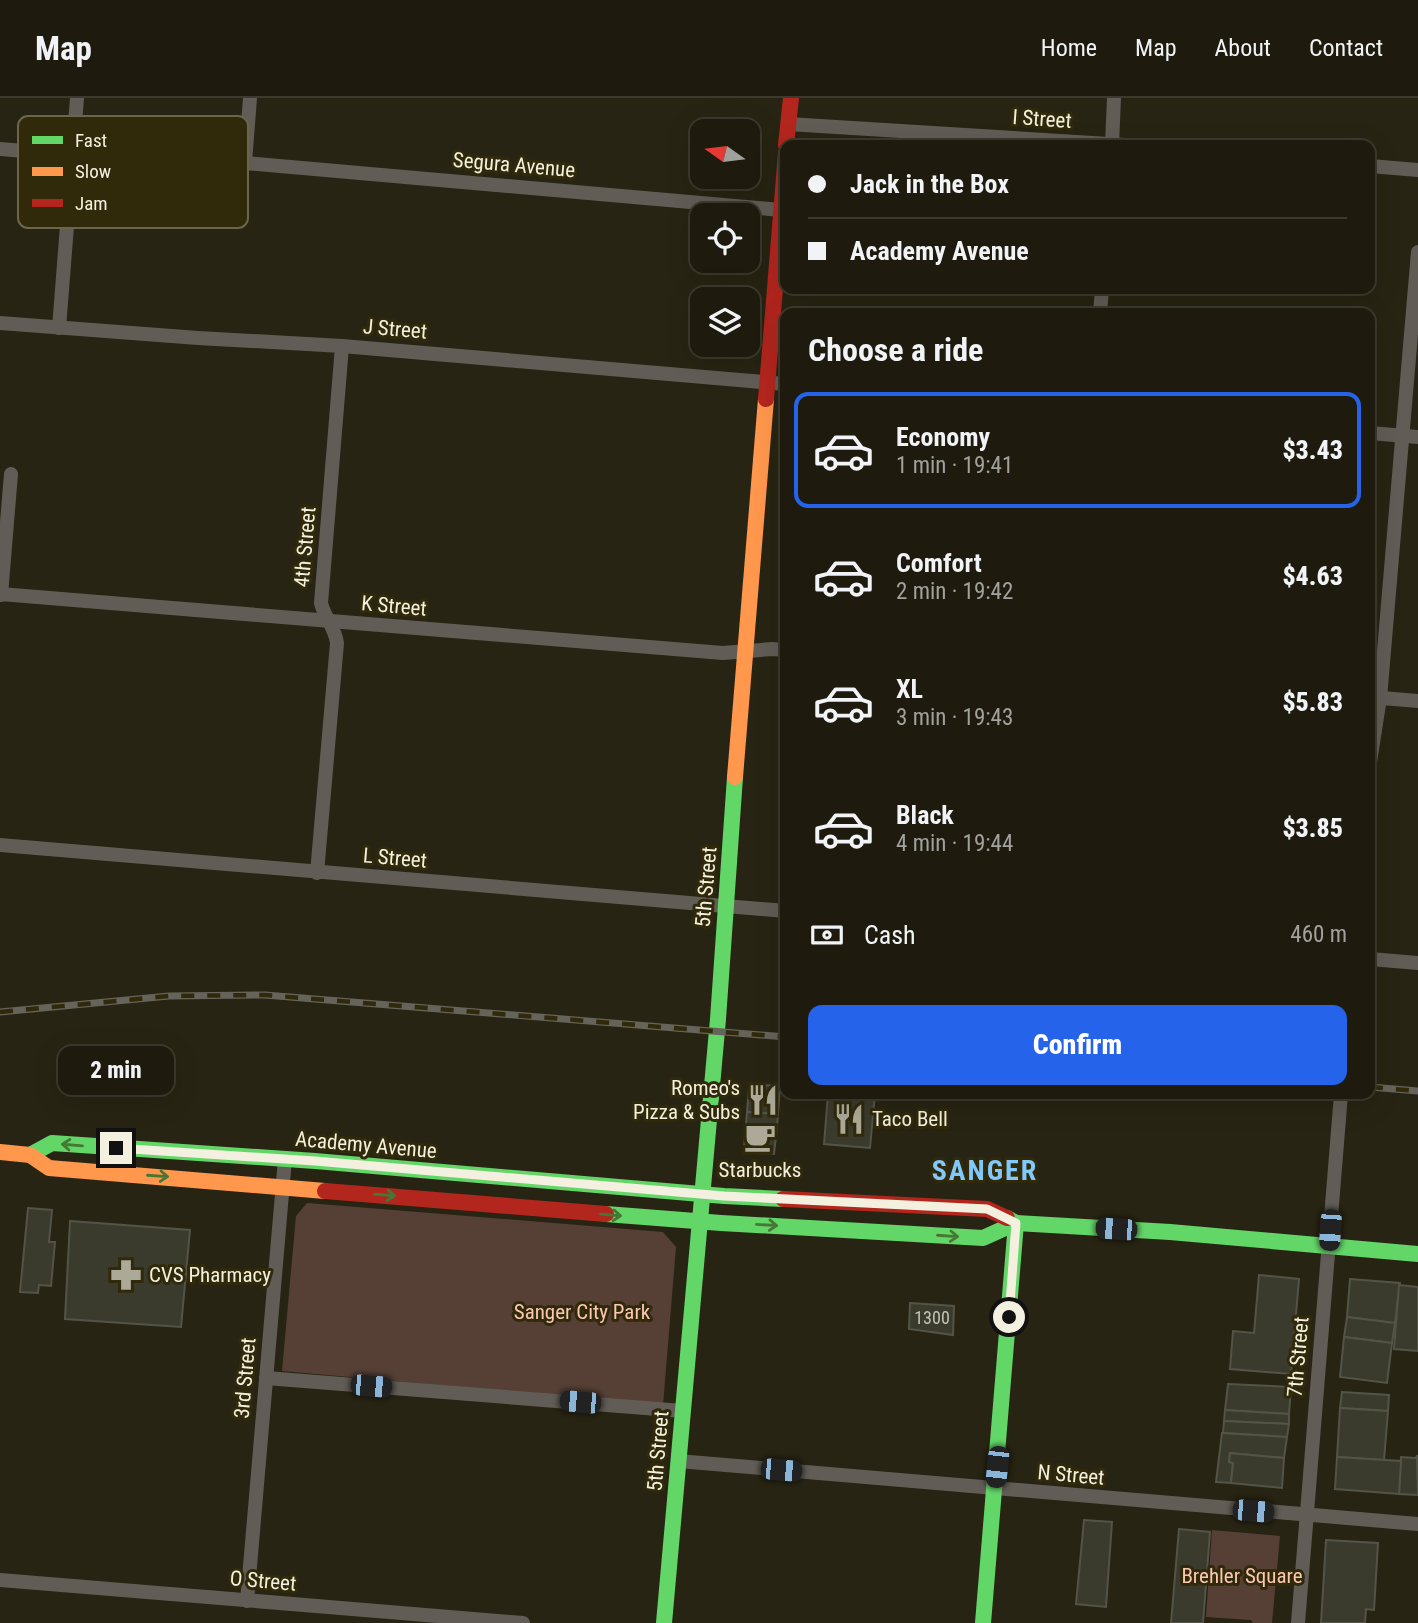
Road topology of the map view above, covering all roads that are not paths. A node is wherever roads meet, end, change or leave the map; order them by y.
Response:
1 (77, 98) edge
2 (250, 98) edge
3 (791, 98) edge
4 (1114, 98) edge
5 (75, 116) edge
6 (248, 124) edge
7 (788, 124) junction
8 (786, 140) edge
9 (1038, 140) edge
10 (1116, 140) edge
11 (0, 149) edge
12 (18, 150) edge
13 (248, 163) edge
14 (1375, 166) edge
15 (1418, 170) edge
16 (780, 209) edge
17 (780, 222) edge
18 (67, 228) edge
19 (1418, 252) edge
20 (0, 323) edge
21 (59, 328) junction
22 (342, 346) junction
23 (768, 383) junction
24 (780, 384) edge
25 (1375, 433) edge
26 (1402, 436) junction
27 (1418, 437) edge
28 (11, 474) dead end
29 (1, 594) edge
30 (331, 622) junction
31 (780, 650) edge
32 (747, 652) junction
33 (1375, 698) edge
34 (1418, 701) edge
35 (0, 845) edge
36 (317, 873) junction
37 (724, 908) junction
38 (780, 911) edge
39 (1375, 959) edge
40 (1418, 963) edge
41 (1341, 1099) edge
42 (0, 1152) edge
43 (30, 1155) junction
44 (285, 1160) junction
45 (553, 1182) junction
46 (283, 1185) junction
47 (702, 1194) junction
48 (470, 1202) junction
49 (699, 1221) junction
50 (1016, 1223) junction
51 (1329, 1246) junction
52 (1418, 1254) edge
53 (266, 1378) junction
54 (683, 1411) junction
55 (678, 1461) junction
56 (994, 1489) junction
57 (1306, 1515) junction
58 (1418, 1524) edge
59 (0, 1580) edge
60 (247, 1601) junction
61 (438, 1620) edge
62 (523, 1623) edge
63 (664, 1623) edge
64 (983, 1623) edge
65 (1298, 1623) edge

1 - 5 street
2 - 6 street, Segura Avenue
3 - 7 main road
4 - 10 street
7 - 8 main road
7 - 9 street, I Street
11 - 12 street
13 - 16 street, Segura Avenue
14 - 15 street
17 - 23 main road, 5th Street
18 - 21 street
19 - 26 street
20 - 21 street, J Street
21 - 22 street, J Street
22 - 23 street, J Street
22 - 30 street, 4th Street
23 - 24 street, J Street
23 - 32 main road, 5th Street
25 - 26 street
26 - 27 street
26 - 33 street
28 - 29 street
29 - 30 street, K Street
30 - 32 street, K Street
30 - 36 street, 4th Street
31 - 32 street, K Street
32 - 37 main road, 5th Street
33 - 34 street
35 - 36 street, L Street
36 - 37 street, L Street
37 - 38 street, L Street
37 - 47 main road, 5th Street
39 - 40 street
41 - 51 street, 7th Street
42 - 43 main road, Academy Avenue
44 -> 43 main road, Academy Avenue
43 -> 46 main road, Academy Avenue
44 - 45 main road, Academy Avenue
44 - 46 street, 3rd Street
45 - 47 main road, Academy Avenue
45 - 48 main road
46 -> 48 main road, Academy Avenue
46 - 53 street, 3rd Street
47 - 49 main road, 5th Street
47 - 50 main road, Academy Avenue
48 -> 49 main road, Academy Avenue
49 -> 50 main road, Academy Avenue
49 - 54 main road, 5th Street
50 - 51 main road
50 - 56 main road
51 - 52 main road
51 - 57 street, 7th Street
53 - 54 street
53 - 60 street, 3rd Street
54 - 55 main road, 5th Street
55 - 56 street, N Street
55 - 63 main road, 5th Street
56 - 57 street, N Street
56 - 64 main road
57 - 58 street, N Street
57 - 65 street, 7th Street
59 - 60 street, O Street
60 - 61 street, O Street
61 - 62 street, O Street

